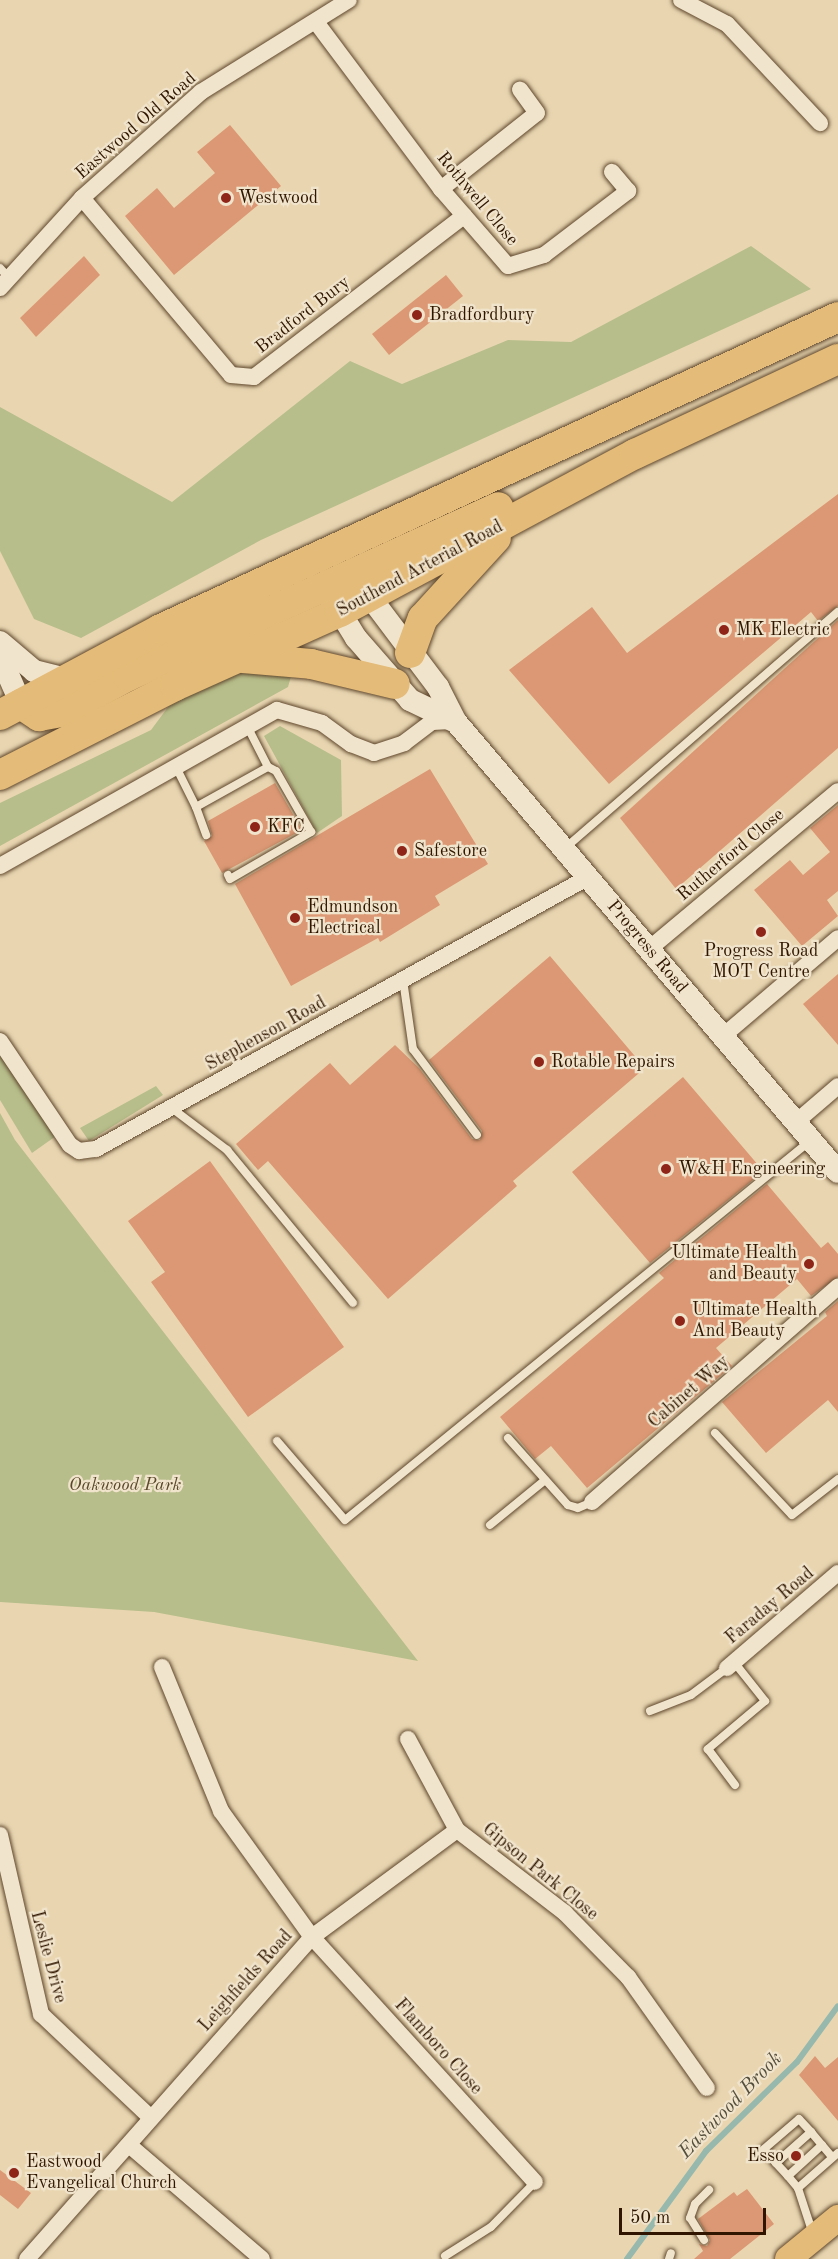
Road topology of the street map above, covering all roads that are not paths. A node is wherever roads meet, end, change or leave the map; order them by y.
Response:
1 (349, 0) edge
2 (681, 0) edge
3 (316, 22) junction
4 (520, 90) dead end
5 (820, 123) dead end
6 (612, 171) dead end
7 (441, 189) junction
8 (82, 198) junction
9 (464, 216) junction
10 (3, 278) edge
11 (838, 317) edge
12 (838, 359) edge
13 (635, 454) junction
14 (514, 518) junction
15 (342, 545) junction
16 (325, 584) junction
17 (362, 586) junction
18 (838, 612) edge
19 (0, 642) edge
20 (410, 653) junction
21 (0, 656) edge
22 (230, 660) junction
23 (67, 679) junction
24 (403, 692) junction
25 (10, 710) edge
26 (456, 722) junction
27 (248, 726) junction
28 (411, 737) junction
29 (268, 766) junction
30 (176, 767) junction
31 (0, 774) edge
32 (838, 791) edge
33 (196, 807) junction
34 (206, 836) dead end
35 (564, 849) junction
36 (0, 866) edge
37 (228, 875) dead end
38 (587, 878) junction
39 (838, 938) edge
40 (649, 949) junction
41 (403, 980) junction
42 (723, 1036) junction
43 (0, 1041) edge
44 (838, 1086) edge
45 (173, 1109) junction
46 (796, 1122) junction
47 (477, 1135) dead end
48 (811, 1140) junction
49 (838, 1172) edge
50 (838, 1287) edge
51 (353, 1303) dead end
52 (715, 1433) dead end
53 (508, 1438) dead end
54 (277, 1441) dead end
55 (838, 1479) edge
56 (545, 1480) junction
57 (592, 1502) joint
58 (490, 1525) dead end
59 (838, 1574) edge
60 (731, 1665) junction
61 (162, 1667) dead end
62 (650, 1711) dead end
63 (408, 1739) dead end
64 (735, 1785) dead end
65 (458, 1830) junction
66 (0, 1835) edge
67 (3, 1872) edge
68 (312, 1937) junction
69 (707, 2088) dead end
70 (150, 2117) junction
71 (811, 2132) junction
72 (129, 2145) junction
73 (822, 2145) junction
74 (835, 2155) edge
75 (776, 2163) junction
76 (788, 2176) junction
77 (535, 2182) joint
78 (798, 2188) junction
79 (709, 2190) dead end
80 (838, 2218) edge
81 (814, 2237) junction
82 (704, 2241) dead end
83 (445, 2256) dead end
84 (27, 2259) edge
85 (262, 2259) edge
86 (788, 2259) edge

1 - 3 street, Eastwood Old Road
2 - 5 street
3 - 7 street, Rothwell Close
3 - 8 street, Eastwood Old Road
4 - 7 street
6 - 9 street, Rothwell Close
7 - 9 street, Rothwell Close
8 - 9 street, Bradford Bury
8 - 10 street, Eastwood Old Road
11 - 15 highway, Southend Arterial Road
12 - 13 highway, Southend Arterial Road
13 - 14 highway, Southend Arterial Road
13 - 17 highway
14 - 17 highway, Southend Arterial Road
14 - 20 highway
15 - 16 highway, Southend Arterial Road
15 - 17 street, Progress Road
16 - 17 highway
16 - 22 highway, Southend Arterial Road
16 - 23 highway
16 - 24 street, Progress Road
16 - 25 highway
17 - 20 street, Progress Road
18 - 35 lane
19 - 23 street
20 - 26 street, Progress Road
21 - 25 street
22 - 24 highway
22 - 31 highway, Southend Arterial Road
23 - 25 highway
24 - 26 street, Progress Road
24 - 28 street
26 - 28 street
26 - 35 street, Progress Road
27 - 28 street
27 - 29 lane
27 - 30 street
29 - 33 lane
29 - 37 lane
30 - 33 lane
30 - 36 street
32 - 40 street, Rutherford Close
33 - 34 lane
35 - 38 street, Progress Road
38 - 40 street, Progress Road
38 - 41 street, Stephenson Road
39 - 42 street
40 - 42 street, Progress Road
41 - 45 street, Stephenson Road
41 - 47 lane
42 - 46 street, Progress Road
43 - 45 street, Stephenson Road
44 - 46 street
45 - 51 lane
46 - 48 street, Progress Road
48 - 49 street, Progress Road
48 - 54 lane
50 - 57 street, Cabinet Way
52 - 55 lane
53 - 56 lane
56 - 57 lane
56 - 58 lane
59 - 60 street, Faraday Road
60 - 62 lane
60 - 64 lane
61 - 68 street, Leighfields Road
63 - 65 street, Gipson Park Close
65 - 68 street, Gipson Park Close
65 - 69 street, Gipson Park Close
66 - 67 street, Leslie Drive
67 - 70 street, Leslie Drive
68 - 70 street, Leighfields Road
68 - 77 street, Flamboro Close
70 - 72 street, Leighfields Road
71 - 73 lane
71 - 75 lane
71 - 75 lane
72 - 84 street, Leighfields Road
72 - 85 street
73 - 74 lane
73 - 76 lane
74 - 78 lane
75 - 76 lane
76 - 78 lane
77 - 83 lane
78 - 81 lane
79 - 82 lane
80 - 81 main road
81 - 86 main road

